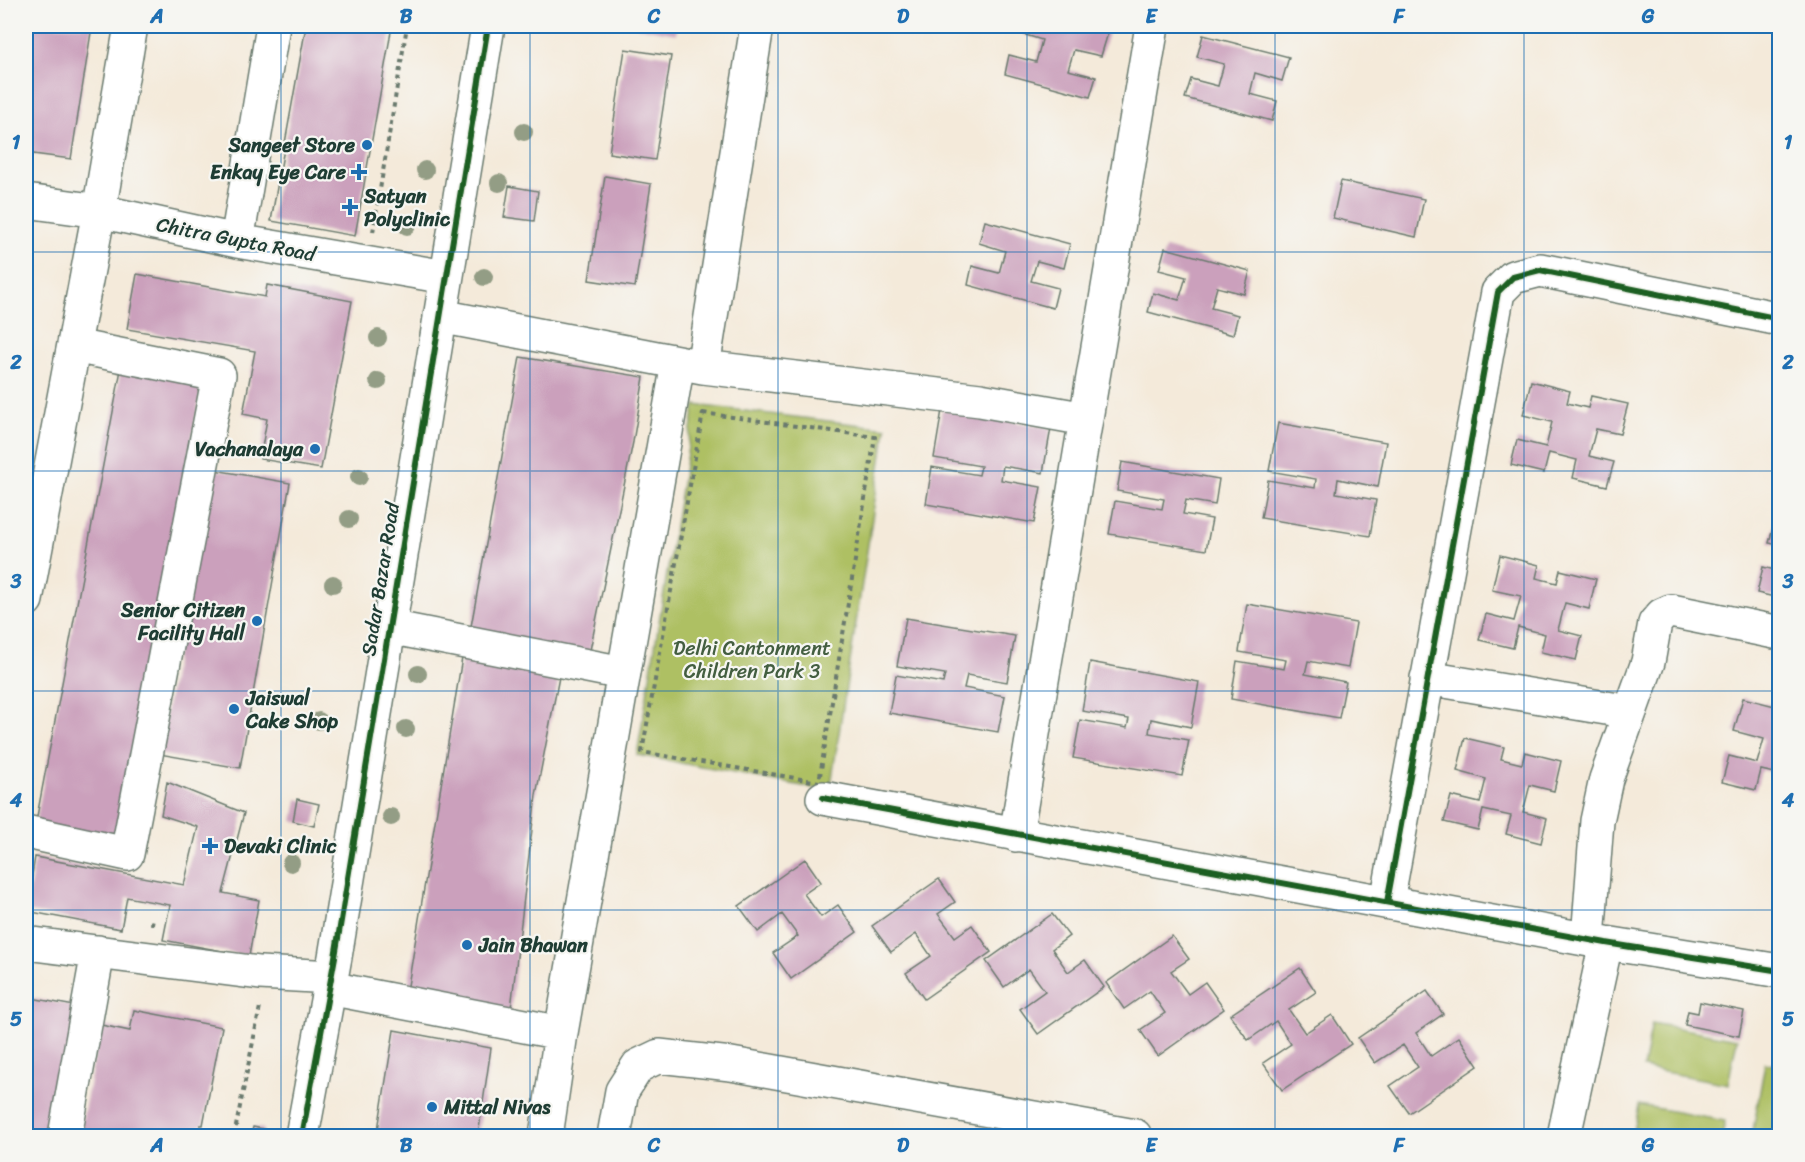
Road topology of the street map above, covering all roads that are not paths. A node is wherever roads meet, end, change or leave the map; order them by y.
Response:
1 (131, 26) edge
2 (273, 26) edge
3 (488, 26) edge
4 (757, 26) edge
5 (1152, 26) edge
6 (26, 201) edge
7 (99, 211) junction
8 (237, 241) junction
9 (447, 277) junction
10 (440, 316) junction
11 (1779, 319) edge
12 (74, 346) junction
13 (691, 365) junction
14 (1086, 418) junction
15 (26, 600) edge
16 (389, 627) junction
17 (1779, 633) edge
18 (623, 673) junction
19 (1427, 678) junction
20 (1630, 712) junction
21 (823, 798) dead end
22 (26, 832) edge
23 (1016, 835) junction
24 (1387, 902) junction
25 (1597, 941) junction
26 (26, 943) edge
27 (98, 952) junction
28 (1779, 971) edge
29 (331, 983) junction
30 (561, 1033) junction
31 (1034, 1128) edge
32 (65, 1137) edge
33 (302, 1137) edge
34 (546, 1137) edge
35 (614, 1137) edge
36 (1135, 1137) edge
37 (1564, 1137) edge

1 - 7 street
2 - 8 street
3 - 9 street, Sadar Bazar Road
4 - 13 street
5 - 14 street
6 - 7 street, Chitra Gupta Road
7 - 8 street, Chitra Gupta Road
7 - 12 street
8 - 9 street, Chitra Gupta Road
9 - 10 street, Sadar Bazar Road
10 - 13 street
10 - 16 street, Sadar Bazar Road
11 - 19 street
12 - 15 street
12 - 22 street
13 - 14 street
13 - 18 street
14 - 23 street
16 - 18 street
16 - 29 street, Sadar Bazar Road
17 - 20 street
18 - 30 street
19 - 20 street
19 - 24 street
20 - 25 street
21 - 23 street
23 - 24 street
24 - 25 street
25 - 28 street
25 - 37 street
26 - 27 street
27 - 29 street
27 - 32 street
29 - 30 street
29 - 33 street, Sadar Bazar Road
30 - 34 street
31 - 35 street
31 - 36 street

